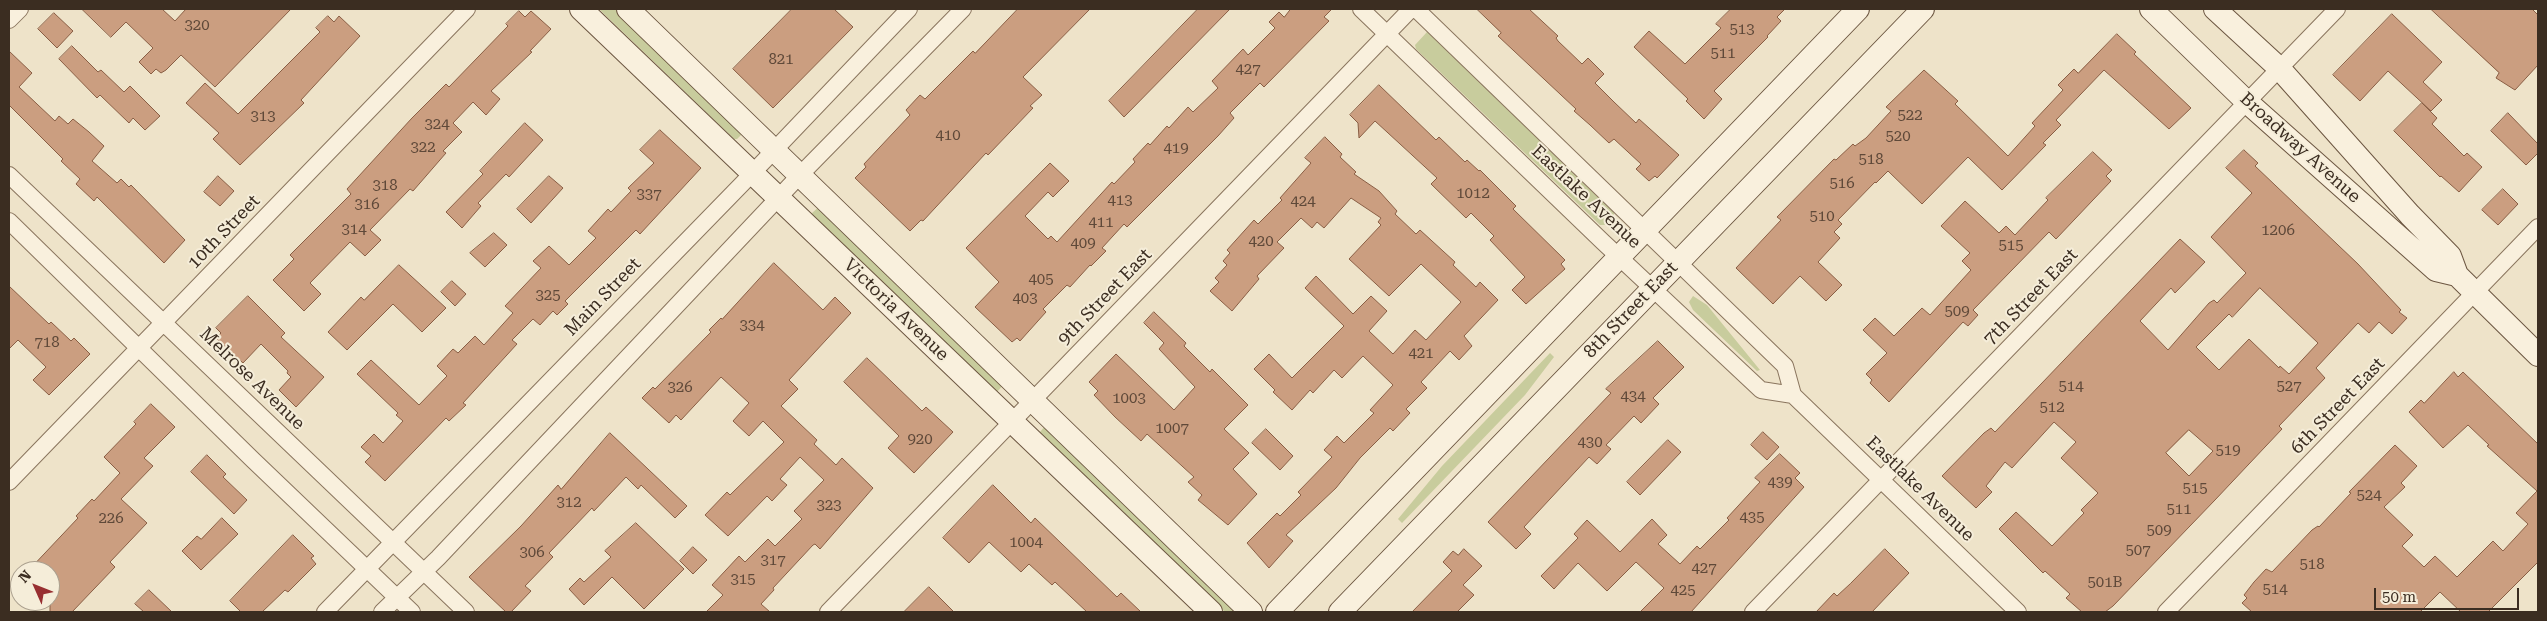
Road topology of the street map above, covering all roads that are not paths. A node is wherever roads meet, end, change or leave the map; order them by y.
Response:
1 (20, 9) edge
2 (467, 9) edge
3 (581, 9) edge
4 (628, 9) edge
5 (909, 9) edge
6 (963, 9) edge
7 (1361, 9) edge
8 (1411, 9) edge
9 (1416, 9) edge
10 (1858, 9) edge
11 (1923, 9) edge
12 (2151, 9) edge
13 (2216, 9) edge
14 (2337, 9) edge
15 (9, 20) edge
16 (1387, 33) junction
17 (2279, 68) junction
18 (2247, 102) junction
19 (773, 151) junction
20 (753, 172) junction
21 (9, 175) edge
22 (799, 176) junction
23 (779, 197) junction
24 (9, 221) edge
25 (2538, 227) edge
26 (1645, 230) junction
27 (1620, 257) junction
28 (1677, 263) junction
29 (2457, 275) junction
30 (1654, 287) junction
31 (2475, 293) junction
32 (164, 322) junction
33 (139, 348) junction
34 (2538, 355) edge
35 (1793, 395) junction
36 (1032, 401) junction
37 (1012, 422) junction
38 (1882, 480) junction
39 (9, 482) edge
40 (392, 542) junction
41 (366, 569) junction
42 (423, 571) junction
43 (397, 597) junction
44 (325, 612) edge
45 (382, 612) edge
46 (412, 612) edge
47 (466, 612) edge
48 (828, 612) edge
49 (1210, 612) edge
50 (1251, 612) edge
51 (1277, 612) edge
52 (1340, 612) edge
53 (1753, 612) edge
54 (2018, 612) edge
55 (2166, 612) edge

1 - 15 street
2 - 32 street, 10th Street
3 - 20 main road, Victoria Avenue
4 - 19 main road, Victoria Avenue
5 - 19 street, Main Street
6 - 22 street
7 - 16 street, Eastlake Avenue
8 - 16 street, 9th Street East
9 - 26 street, Eastlake Avenue
10 - 26 main road
11 - 28 main road, 8th Street East
12 - 18 main road, Broadway Avenue
13 - 17 main road, Broadway Avenue
14 - 17 street, 7th Street East
16 - 27 street, Eastlake Avenue
16 - 36 street, 9th Street East
17 - 18 street, 7th Street East
17 - 29 main road, Broadway Avenue
18 - 29 main road, Broadway Avenue
18 - 38 street, 7th Street East
19 - 20 street, Main Street
19 - 22 main road, Victoria Avenue
20 - 23 main road, Victoria Avenue
20 - 40 street, Main Street
21 - 32 street, Melrose Avenue
22 - 23 street
22 - 36 main road, Victoria Avenue
23 - 37 main road, Victoria Avenue
23 - 42 street
24 - 33 street
25 - 31 street, 6th Street East
26 - 27 main road
26 - 28 street, Eastlake Avenue
27 - 30 street, Eastlake Avenue
27 - 51 main road
28 - 30 main road, 8th Street East
28 - 35 street, Eastlake Avenue
29 - 31 main road, Broadway Avenue
30 - 35 street, Eastlake Avenue
30 - 52 main road, 8th Street East
31 - 34 main road, Broadway Avenue
31 - 55 street, 6th Street East
32 - 33 street, 10th Street
32 - 40 street, Melrose Avenue
33 - 39 street, 10th Street
33 - 41 street
35 - 38 street, Eastlake Avenue
36 - 37 street, 9th Street East
36 - 50 main road, Victoria Avenue
37 - 48 street, 9th Street East
37 - 49 main road, Victoria Avenue
38 - 53 street, 7th Street East
38 - 54 street, Eastlake Avenue
40 - 41 street, Main Street
40 - 42 street, Melrose Avenue
41 - 43 street
41 - 44 street, Main Street
42 - 43 street
42 - 47 street, Melrose Avenue
43 - 45 street
43 - 46 street

